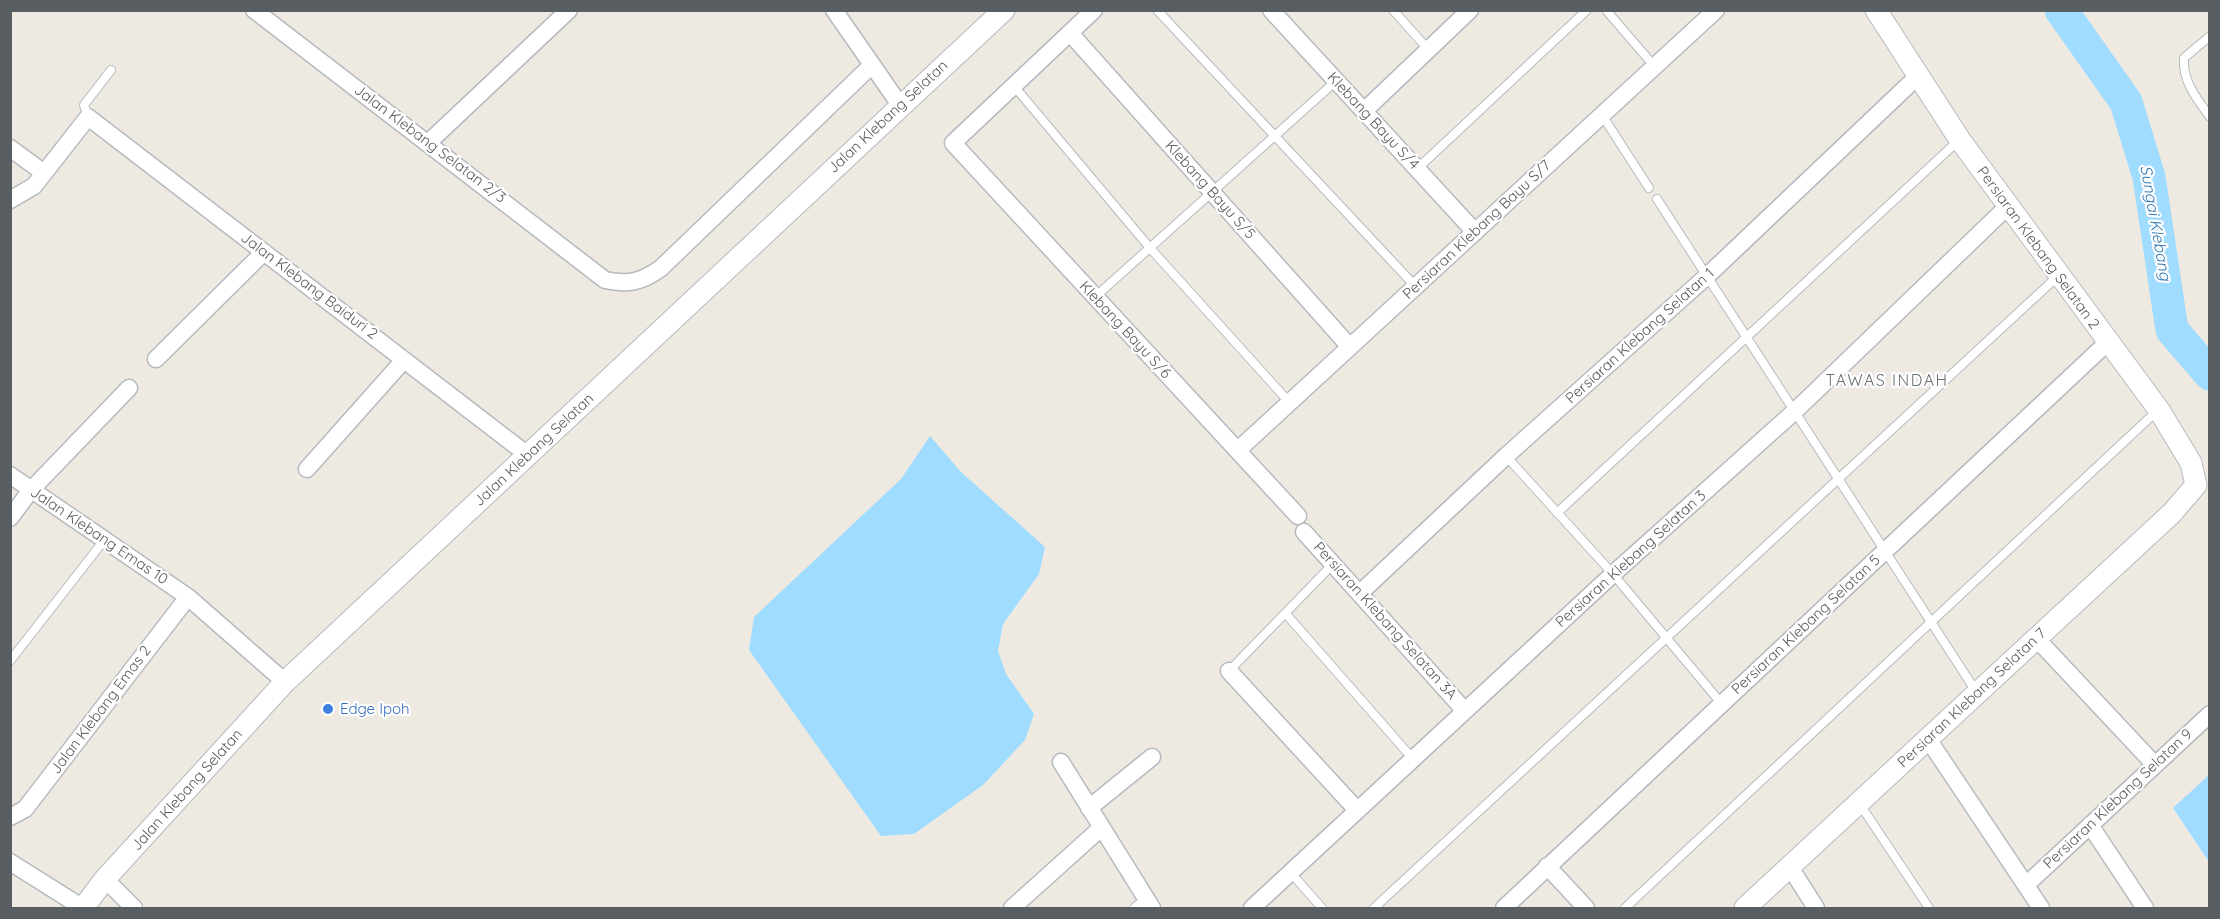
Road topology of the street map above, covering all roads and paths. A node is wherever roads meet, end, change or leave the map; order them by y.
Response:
1 (569, 10) edge
2 (834, 10) edge
3 (1004, 10) edge
4 (1094, 10) edge
5 (1157, 10) edge
6 (1271, 10) edge
7 (1393, 10) edge
8 (1470, 10) edge
9 (1587, 10) edge
10 (1606, 10) edge
11 (1716, 10) edge
12 (1876, 10) edge
13 (260, 12) edge
14 (1070, 33) junction
15 (2210, 36) edge
16 (1427, 48) junction
17 (872, 65) junction
18 (1655, 67) junction
19 (111, 69) dead end
20 (1918, 76) junction
21 (1336, 81) junction
22 (1014, 86) junction
23 (900, 105) junction
24 (1364, 111) junction
25 (1602, 115) junction
26 (88, 117) junction
27 (2210, 117) edge
28 (1275, 136) junction
29 (1960, 140) junction
30 (429, 142) junction
31 (10, 148) edge
32 (1417, 169) junction
33 (44, 172) junction
34 (1649, 188) dead end
35 (1212, 192) junction
36 (1657, 199) dead end
37 (10, 200) edge
38 (2007, 207) junction
39 (1475, 232) junction
40 (1150, 248) junction
41 (264, 252) junction
42 (1707, 276) junction
43 (2058, 276) junction
44 (1416, 287) junction
45 (1095, 297) junction
46 (1748, 338) junction
47 (2108, 342) junction
48 (1350, 347) junction
49 (156, 359) dead end
50 (404, 360) junction
51 (129, 387) dead end
52 (1290, 403) junction
53 (2159, 410) junction
54 (1795, 411) junction
55 (1238, 450) junction
56 (529, 456) junction
57 (1506, 456) junction
58 (307, 469) dead end
59 (10, 475) edge
60 (1840, 480) junction
61 (2203, 482) edge
62 (31, 490) junction
63 (1557, 513) junction
64 (10, 518) edge
65 (1301, 524) joint
66 (105, 538) junction
67 (1886, 551) junction
68 (1333, 564) junction
69 (1612, 574) junction
70 (1360, 593) junction
71 (188, 597) junction
72 (1286, 614) junction
73 (1932, 622) junction
74 (1666, 638) junction
75 (2036, 638) junction
76 (10, 661) edge
77 (1229, 671) joint
78 (285, 682) junction
79 (1977, 693) junction
80 (1721, 703) junction
81 (1465, 711) junction
82 (2210, 714) edge
83 (1928, 739) junction
84 (1152, 757) dead end
85 (1413, 759) junction
86 (1061, 762) dead end
87 (2155, 765) junction
88 (1859, 803) junction
89 (1089, 808) junction
90 (1356, 809) junction
91 (10, 817) edge
92 (2090, 825) junction
93 (1101, 828) junction
94 (10, 862) edge
95 (1547, 866) junction
96 (1790, 867) junction
97 (1290, 872) junction
98 (105, 879) junction
99 (2026, 885) junction
100 (1144, 905) edge
101 (83, 908) edge
102 (134, 909) edge
103 (1012, 909) edge
104 (1252, 909) edge
105 (1322, 909) edge
106 (1374, 909) edge
107 (1504, 909) edge
108 (1586, 909) edge
109 (1625, 909) edge
110 (1745, 909) edge
111 (1816, 909) edge
112 (1929, 909) edge
113 (2041, 909) edge
114 (2145, 909) edge

1 - 30 street
2 - 17 street
3 - 23 street, Jalan Klebang Selatan
4 - 14 street
5 - 28 lane
6 - 21 street, Klebang Bayu S/4
7 - 16 lane
8 - 16 street
9 - 32 lane
10 - 18 lane
11 - 18 street, Persiaran Klebang Bayu S/7
12 - 20 street, Persiaran Klebang Selatan 2
13 - 30 street, Jalan Klebang Selatan 2/3
14 - 22 street
14 - 35 street, Klebang Bayu S/5
15 - 27 lane
16 - 24 street
17 - 23 street
17 - 30 street, Jalan Klebang Selatan 2/3
18 - 25 street, Persiaran Klebang Bayu S/7
19 - 26 lane
20 - 29 street, Persiaran Klebang Selatan 2
20 - 42 street, Persiaran Klebang Selatan 1
21 - 24 street, Klebang Bayu S/4
21 - 28 lane
22 - 40 lane
22 - 45 street, Klebang Bayu S/6
23 - 56 street, Jalan Klebang Selatan
24 - 32 street, Klebang Bayu S/4
25 - 34 lane
25 - 39 street, Persiaran Klebang Bayu S/7
26 - 33 street
26 - 41 street, Jalan Klebang Baiduri 2
28 - 35 lane
28 - 44 lane
29 - 38 street, Persiaran Klebang Selatan 2
29 - 46 lane
31 - 33 street
32 - 39 street, Klebang Bayu S/4
33 - 37 street
35 - 40 lane
35 - 48 street, Klebang Bayu S/5
36 - 42 lane
38 - 43 street, Persiaran Klebang Selatan 2
38 - 54 street, Persiaran Klebang Selatan 3
39 - 44 street, Persiaran Klebang Bayu S/7
40 - 45 lane
40 - 52 lane
41 - 49 street
41 - 50 street, Jalan Klebang Baiduri 2
42 - 46 lane
42 - 57 street, Persiaran Klebang Selatan 1
43 - 47 street, Persiaran Klebang Selatan 2
43 - 60 lane
44 - 48 street, Persiaran Klebang Bayu S/7
45 - 55 street, Klebang Bayu S/6
46 - 54 lane
46 - 63 lane
47 - 53 street, Persiaran Klebang Selatan 2
47 - 67 street, Persiaran Klebang Selatan 5
48 - 52 street, Persiaran Klebang Bayu S/7
50 - 56 street, Jalan Klebang Baiduri 2
50 - 58 street
51 - 62 street
52 - 55 street, Persiaran Klebang Bayu S/7
53 - 61 street, Persiaran Klebang Selatan 2
53 - 73 lane
54 - 60 lane
54 - 69 street, Persiaran Klebang Selatan 3
55 - 65 street, Klebang Bayu S/6
56 - 78 street, Jalan Klebang Selatan
57 - 63 lane
57 - 70 street, Persiaran Klebang Selatan 1
59 - 62 street, Jalan Klebang Emas 10
60 - 67 lane
60 - 74 lane
61 - 75 street, Persiaran Klebang Selatan 7
62 - 64 street
62 - 66 street, Jalan Klebang Emas 10
63 - 69 lane
65 - 68 street, Persiaran Klebang Selatan 3A
66 - 71 street, Jalan Klebang Emas 10
66 - 76 lane
67 - 73 lane
67 - 80 street, Persiaran Klebang Selatan 5
68 - 70 street, Persiaran Klebang Selatan 3A
68 - 72 lane
69 - 74 lane
69 - 81 street, Persiaran Klebang Selatan 3
70 - 81 street, Persiaran Klebang Selatan 3A
71 - 78 street, Jalan Klebang Emas 10
71 - 91 street, Jalan Klebang Emas 2
72 - 77 lane
72 - 85 lane
73 - 79 lane
73 - 109 lane
74 - 80 lane
74 - 106 lane
75 - 79 street, Persiaran Klebang Selatan 7
75 - 87 street
77 - 90 street
78 - 98 street, Jalan Klebang Selatan
79 - 83 street, Persiaran Klebang Selatan 7
80 - 95 street, Persiaran Klebang Selatan 5
81 - 85 street, Persiaran Klebang Selatan 3
82 - 87 street, Persiaran Klebang Selatan 9
83 - 88 street, Persiaran Klebang Selatan 7
83 - 99 street
84 - 89 street
85 - 90 street, Persiaran Klebang Selatan 3
86 - 89 street
87 - 92 street, Persiaran Klebang Selatan 9
88 - 96 street, Persiaran Klebang Selatan 7
88 - 112 lane
89 - 93 street
90 - 97 street, Persiaran Klebang Selatan 3
92 - 99 street, Persiaran Klebang Selatan 9
92 - 114 street
93 - 100 street
93 - 103 street
94 - 101 street
95 - 107 street, Persiaran Klebang Selatan 5
95 - 108 street
96 - 110 street, Persiaran Klebang Selatan 7
96 - 111 street
97 - 104 street, Persiaran Klebang Selatan 3
97 - 105 lane
98 - 101 street, Jalan Klebang Selatan
98 - 102 street
99 - 113 street

